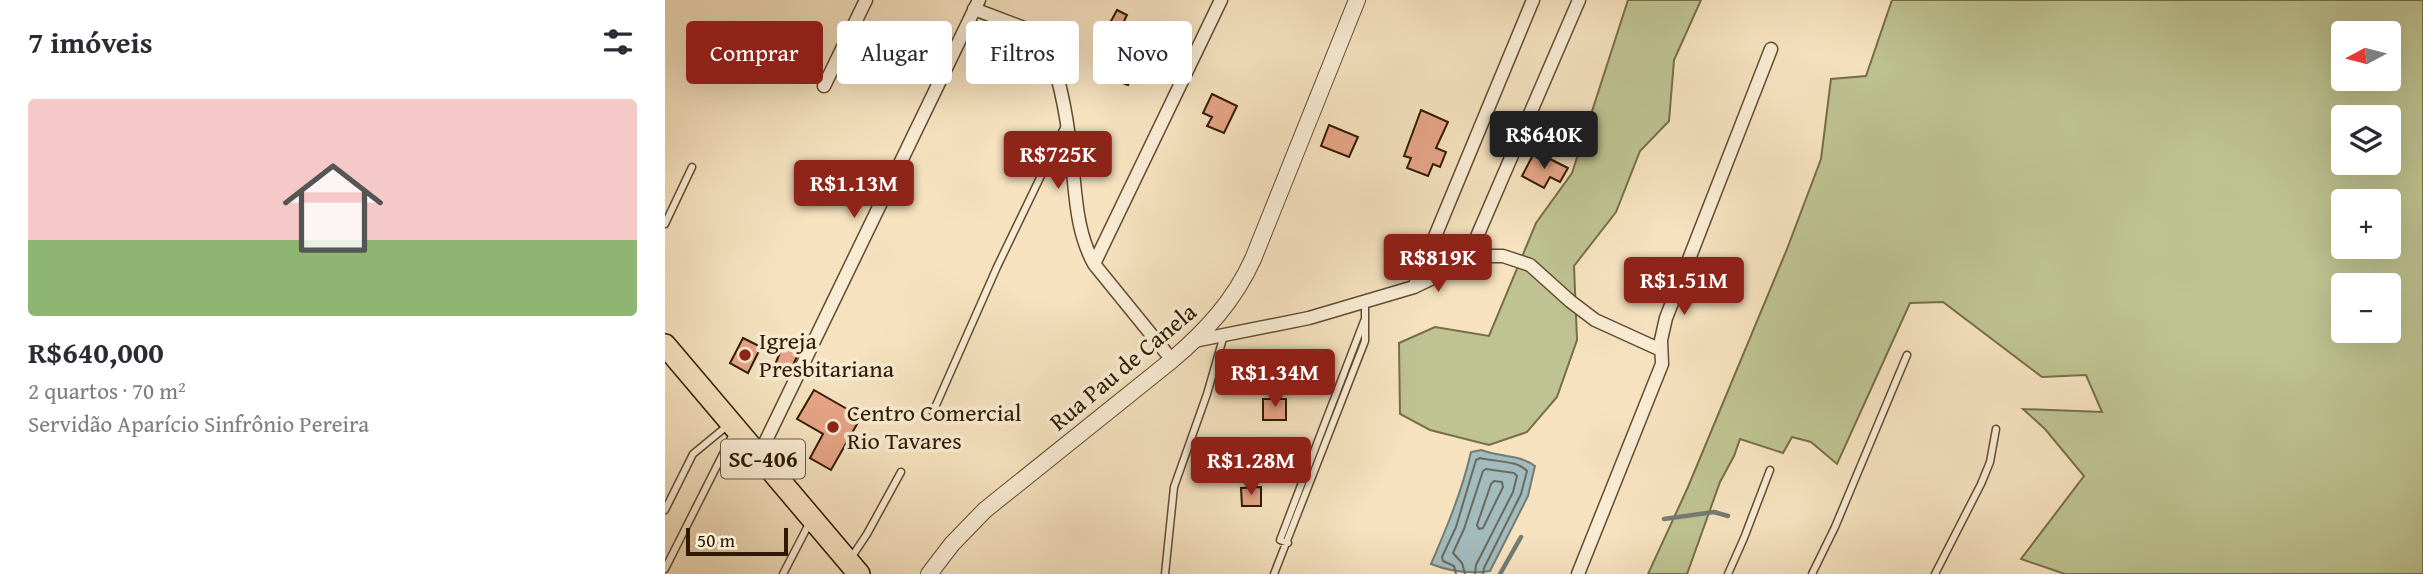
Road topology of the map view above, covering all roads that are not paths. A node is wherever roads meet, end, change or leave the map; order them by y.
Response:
1 (866, 0) edge
2 (1221, 0) edge
3 (1357, 0) edge
4 (1533, 0) edge
5 (1580, 0) edge
6 (976, 4) edge
7 (1771, 49) dead end
8 (824, 86) dead end
9 (1066, 125) junction
10 (692, 167) dead end
11 (665, 224) edge
12 (1466, 262) junction
13 (1094, 264) junction
14 (1414, 287) junction
15 (1365, 300) junction
16 (1366, 316) junction
17 (1225, 333) junction
18 (1194, 341) junction
19 (665, 345) edge
20 (1661, 350) junction
21 (1906, 355) dead end
22 (1172, 360) junction
23 (933, 412) dead end
24 (734, 425) junction
25 (1996, 429) dead end
26 (1322, 431) junction
27 (1330, 434) junction
28 (759, 455) junction
29 (1308, 466) junction
30 (1315, 470) junction
31 (1770, 470) dead end
32 (901, 472) dead end
33 (665, 510) edge
34 (813, 517) junction
35 (1288, 543) junction
36 (854, 568) edge
37 (665, 569) edge
38 (783, 574) edge
39 (929, 574) edge
40 (1165, 574) edge
41 (1275, 574) edge
42 (1578, 574) edge
43 (1728, 574) edge
44 (1812, 574) edge
45 (1935, 574) edge

1 - 8 street
2 - 13 street
3 - 18 street, Rua Pau de Canela
4 - 14 street
5 - 12 street
6 - 9 street
6 - 28 street
7 - 20 street
9 - 13 street
9 - 23 lane
10 - 11 lane
12 - 14 street
12 - 20 street
13 - 22 street
14 - 15 street
15 - 16 lane
15 - 17 street
16 - 26 lane
16 - 27 lane
17 - 18 street
17 - 40 lane
18 - 22 street, Rua Pau de Canela
19 - 24 main road, SC-406
20 - 42 street
21 - 44 lane
22 - 39 street, Rua Pau de Canela
24 - 28 main road, SC-406
24 - 33 lane
24 - 37 lane
25 - 45 lane
26 - 27 lane
26 - 29 lane
27 - 30 lane
28 - 34 main road, SC-406
29 - 30 lane
29 - 35 lane
30 - 35 lane
31 - 43 lane
32 - 36 lane
34 - 36 main road, SC-406
34 - 38 lane
35 - 41 lane

